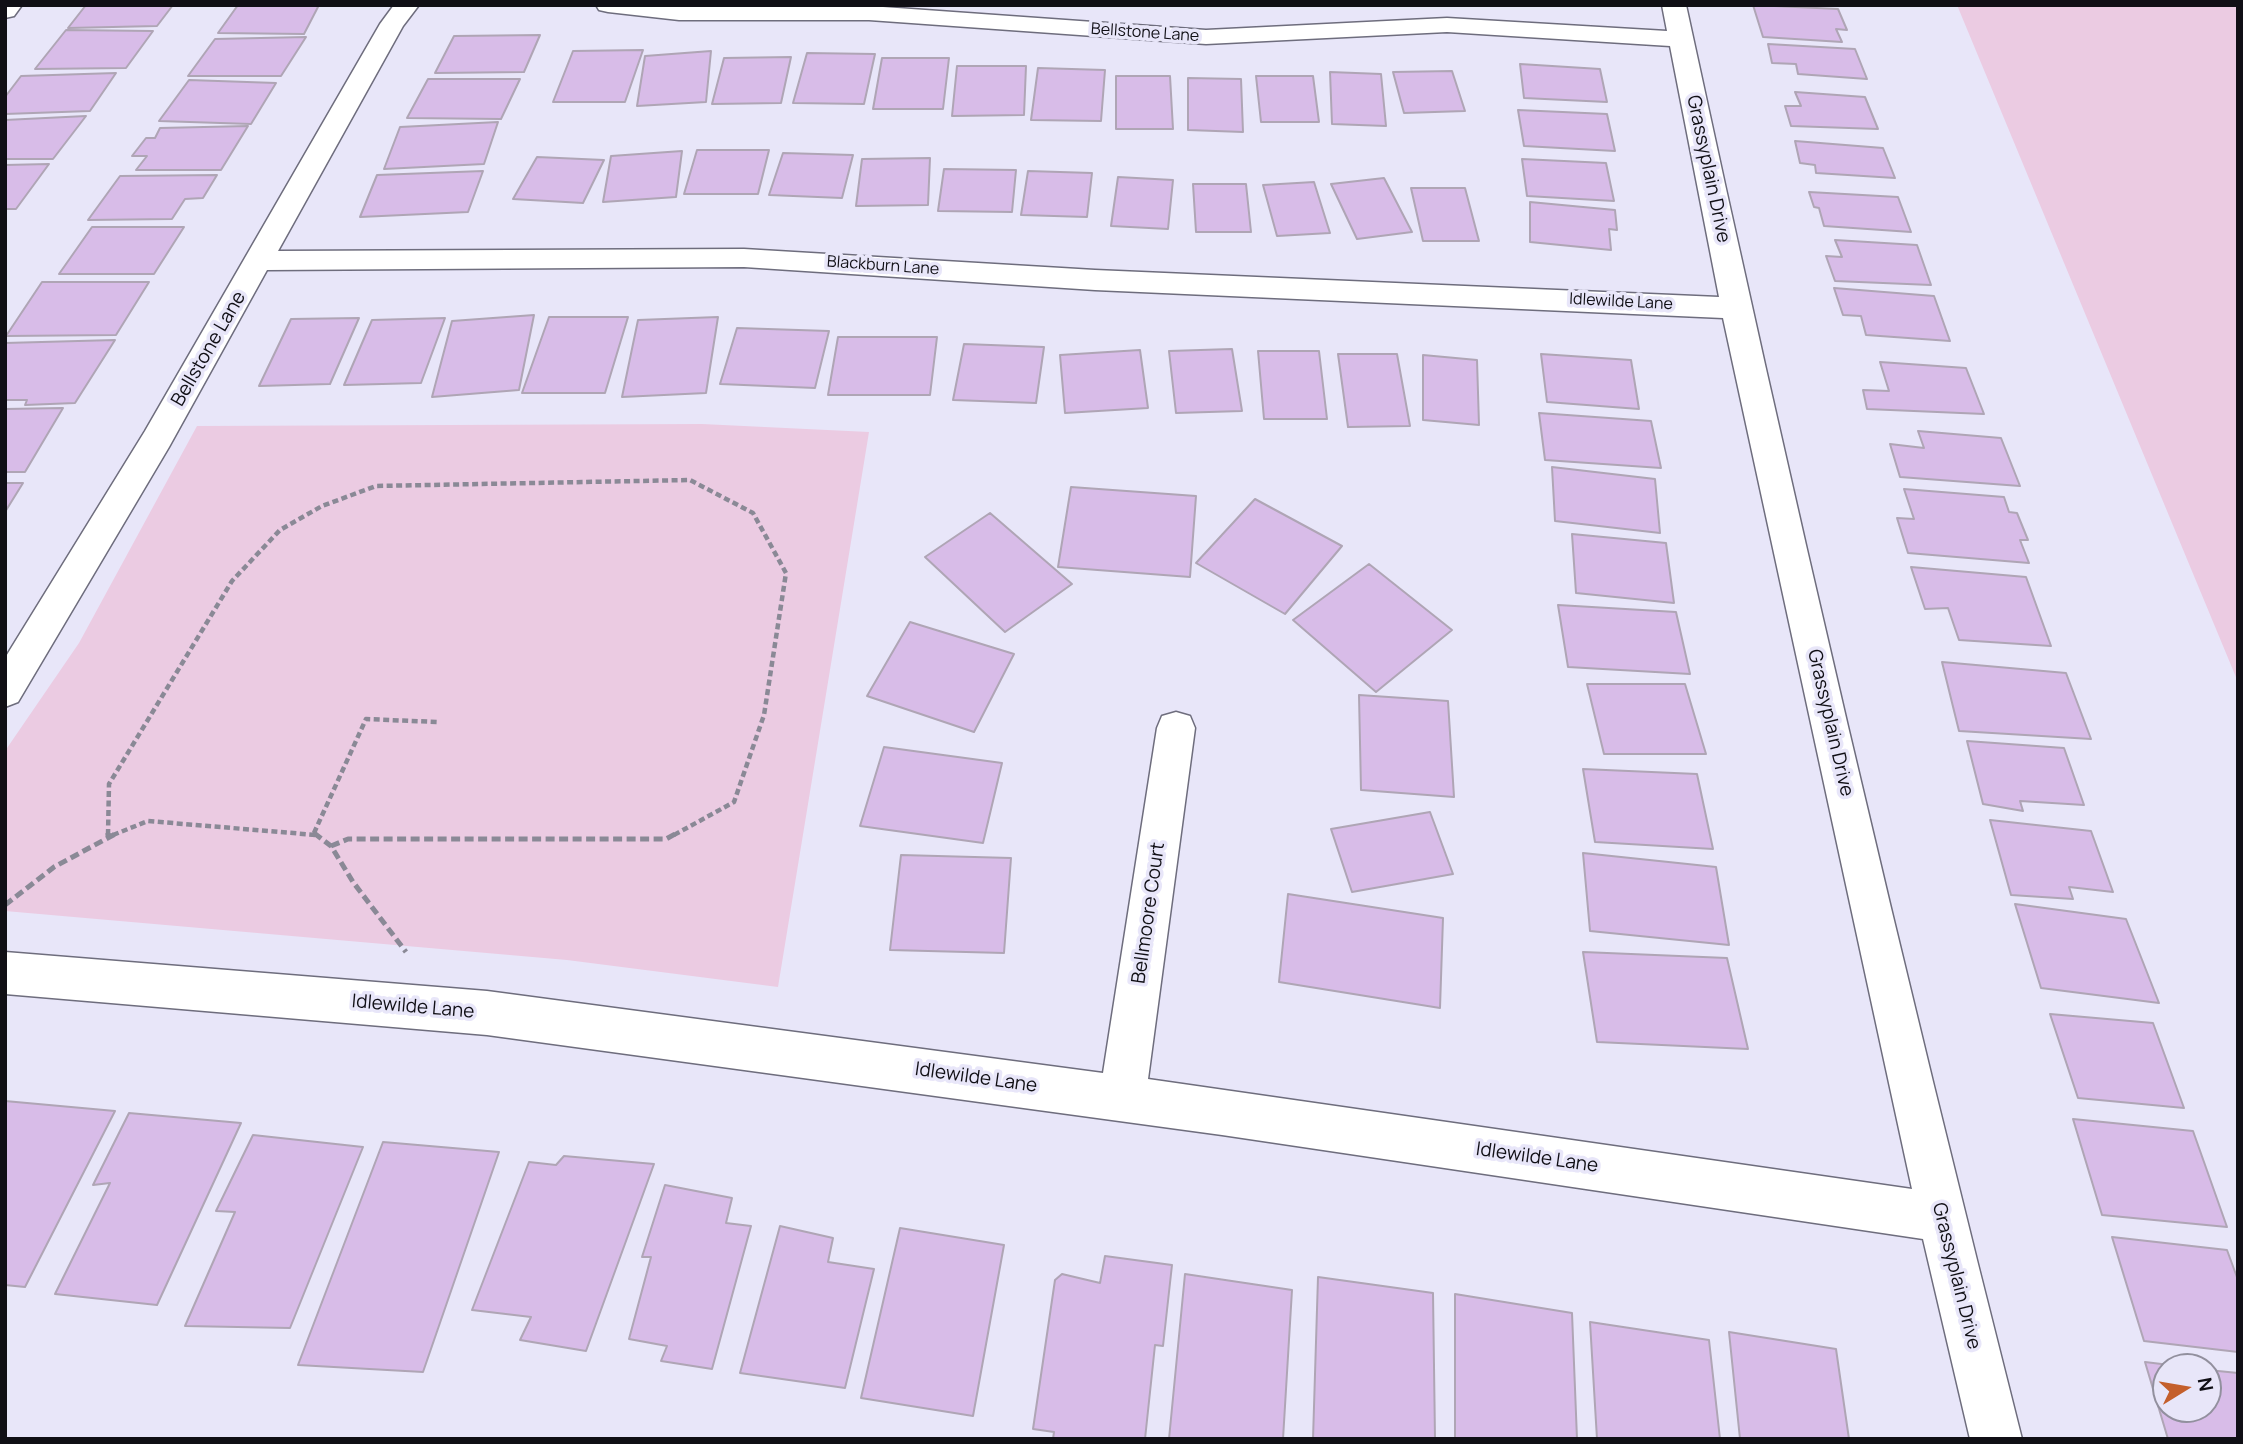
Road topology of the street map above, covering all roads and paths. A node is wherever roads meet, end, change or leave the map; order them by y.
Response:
1 (10, 5) edge
2 (407, 5) edge
3 (608, 5) edge
4 (1674, 5) edge
5 (5, 11) edge
6 (1682, 39) junction
7 (259, 261) junction
8 (1506, 296) joint
9 (1737, 308) junction
10 (5, 691) edge
11 (437, 722) dead end
12 (1176, 728) dead end
13 (314, 833) junction
14 (108, 837) junction
15 (331, 846) junction
16 (5, 905) edge
17 (406, 952) dead end
18 (5, 973) edge
19 (1122, 1098) junction
20 (1942, 1217) junction
21 (1996, 1439) edge

1 - 5 street
2 - 7 street, Bellstone Lane
3 - 6 street, Bellstone Lane
4 - 6 street, Grassyplain Drive
6 - 9 street, Grassyplain Drive
7 - 8 street, Blackburn Lane
7 - 10 street, Bellstone Lane
8 - 9 street, Idlewilde Lane
9 - 20 street, Grassyplain Drive
11 - 13 path
12 - 19 street, Bellmoore Court
13 - 14 path
13 - 15 path
14 - 15 path
14 - 16 path
15 - 17 path
18 - 19 street, Idlewilde Lane
19 - 20 street, Idlewilde Lane
20 - 21 street, Grassyplain Drive

